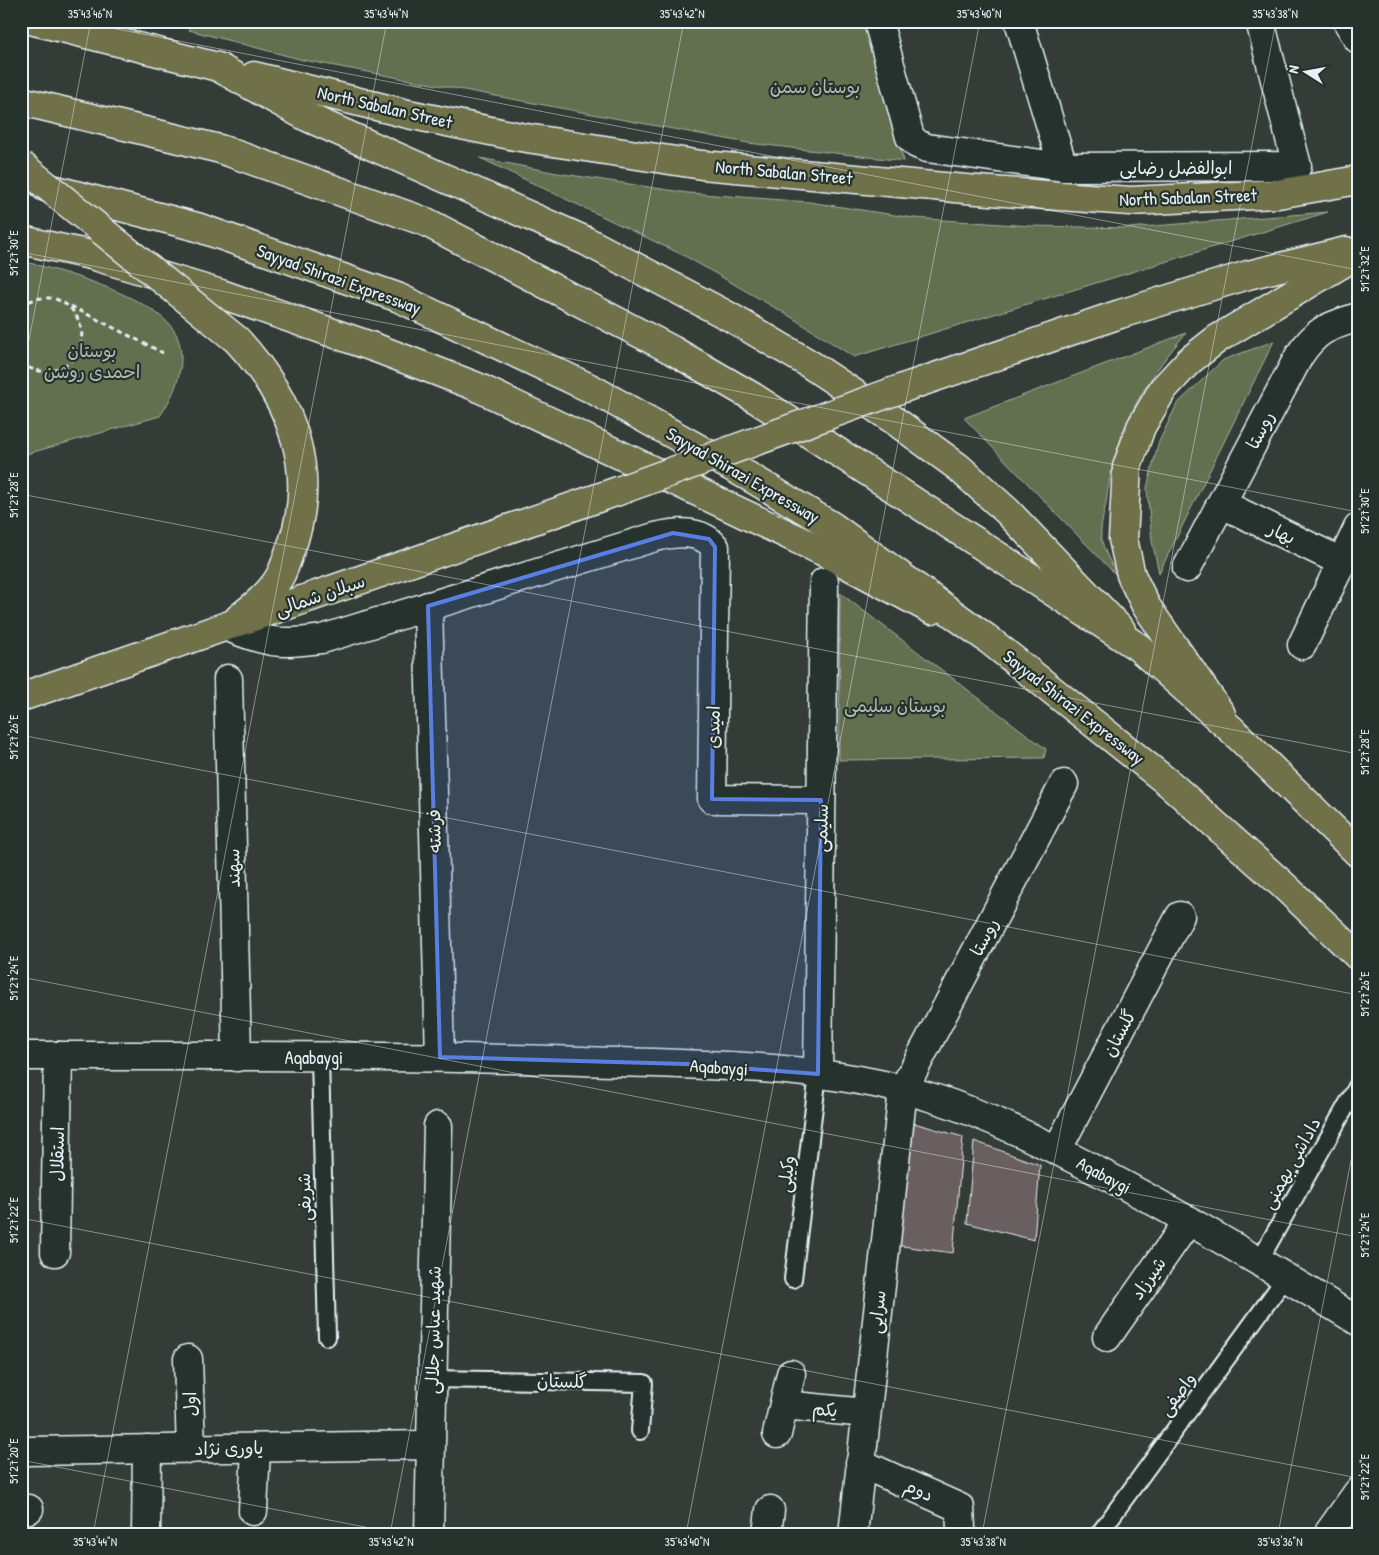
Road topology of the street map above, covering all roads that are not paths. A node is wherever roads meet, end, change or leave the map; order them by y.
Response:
1 (34, 21) edge
2 (878, 21) edge
3 (1019, 21) edge
4 (1260, 21) edge
5 (1347, 21) edge
6 (1358, 39) edge
7 (218, 67) junction
8 (21, 101) edge
9 (21, 165) edge
10 (1063, 167) junction
11 (1358, 180) edge
12 (21, 181) edge
13 (21, 240) edge
14 (1358, 248) edge
15 (1358, 254) edge
16 (1358, 317) edge
17 (1222, 504) junction
18 (1358, 528) edge
19 (1342, 562) junction
20 (1187, 568) dead end
21 (824, 582) dead end
22 (428, 606) junction
23 (228, 627) junction
24 (988, 640) junction
25 (1302, 645) dead end
26 (1138, 647) junction
27 (228, 679) dead end
28 (21, 698) edge
29 (1232, 730) junction
30 (1064, 784) dead end
31 (821, 800) junction
32 (1358, 853) edge
33 (1180, 916) dead end
34 (1358, 956) edge
35 (21, 1056) edge
36 (58, 1056) junction
37 (237, 1056) junction
38 (320, 1057) junction
39 (440, 1057) junction
40 (818, 1074) junction
41 (1358, 1085) edge
42 (903, 1090) junction
43 (438, 1126) dead end
44 (1057, 1150) junction
45 (1189, 1220) junction
46 (55, 1252) dead end
47 (1259, 1261) junction
48 (1286, 1278) junction
49 (793, 1279) dead end
50 (1358, 1321) edge
51 (327, 1337) dead end
52 (1107, 1337) dead end
53 (188, 1359) dead end
54 (792, 1374) dead end
55 (432, 1379) junction
56 (784, 1405) junction
57 (866, 1413) junction
58 (640, 1431) dead end
59 (776, 1434) dead end
60 (430, 1445) junction
61 (192, 1448) junction
62 (256, 1448) junction
63 (146, 1449) junction
64 (28, 1451) dead end
65 (860, 1463) junction
66 (1358, 1492) edge
67 (253, 1510) dead end
68 (961, 1528) dead end
69 (146, 1534) edge
70 (429, 1534) edge
71 (853, 1534) edge
72 (1099, 1534) edge
73 (1328, 1534) edge

1 - 7 main road
2 - 10 street, ابوالفضل رضایی
3 - 10 street
4 - 10 street, ابوالفضل رضایی
5 - 6 street
7 - 11 main road, North Sabalan Street
7 - 26 main road
8 - 26 main road
9 - 23 main road, bridge
12 - 24 main road, Sayyad Shirazi Expressway
13 - 24 main road
14 - 23 main road, سبلان شمالی, bridge
15 - 29 main road
16 - 17 street, روستا
17 - 19 street, بهار
17 - 20 street, روستا
18 - 19 street
19 - 25 street
21 - 31 street, سلیمی
22 - 23 street
22 - 31 street, امیدی
22 - 39 street, فرشته
23 - 28 main road, سبلان شمالی
24 - 34 main road, Sayyad Shirazi Expressway
26 - 29 main road
27 - 37 street, سهند
29 - 32 main road
30 - 42 street, روستا
31 - 40 street, سلیمی
33 - 44 street, گلستان
35 - 36 street, Aqabaygi
36 - 37 street, Aqabaygi
36 - 46 street, استقلال
37 - 38 street, Aqabaygi
38 - 39 street, Aqabaygi
38 - 51 lane, شریفی
39 - 40 street, Aqabaygi
40 - 42 street, Aqabaygi
40 - 49 lane, وکیلی
41 - 47 lane, داداشی بهمنی
42 - 44 street, Aqabaygi
42 - 57 street, سرایی
43 - 55 street, شهید عباس جلالی
44 - 45 street, Aqabaygi
45 - 47 street, Aqabaygi
45 - 52 street, شیرزاد
47 - 48 street, Aqabaygi
48 - 50 street, Aqabaygi
48 - 72 lane, واصفی
53 - 61 street, اول
54 - 56 street
55 - 58 lane, گلستان
55 - 60 street, شهید عباس جلالی
56 - 57 street, یکم
56 - 59 street
57 - 65 street, سرایی
60 - 62 street, یاوری نژاد
60 - 70 street, شهید عباس جلالی
61 - 62 street, یاوری نژاد
61 - 63 street, یاوری نژاد
62 - 67 street
63 - 64 street, یاوری نژاد
63 - 69 street
65 - 68 street, دوم
65 - 71 street, سرایی
66 - 73 street

